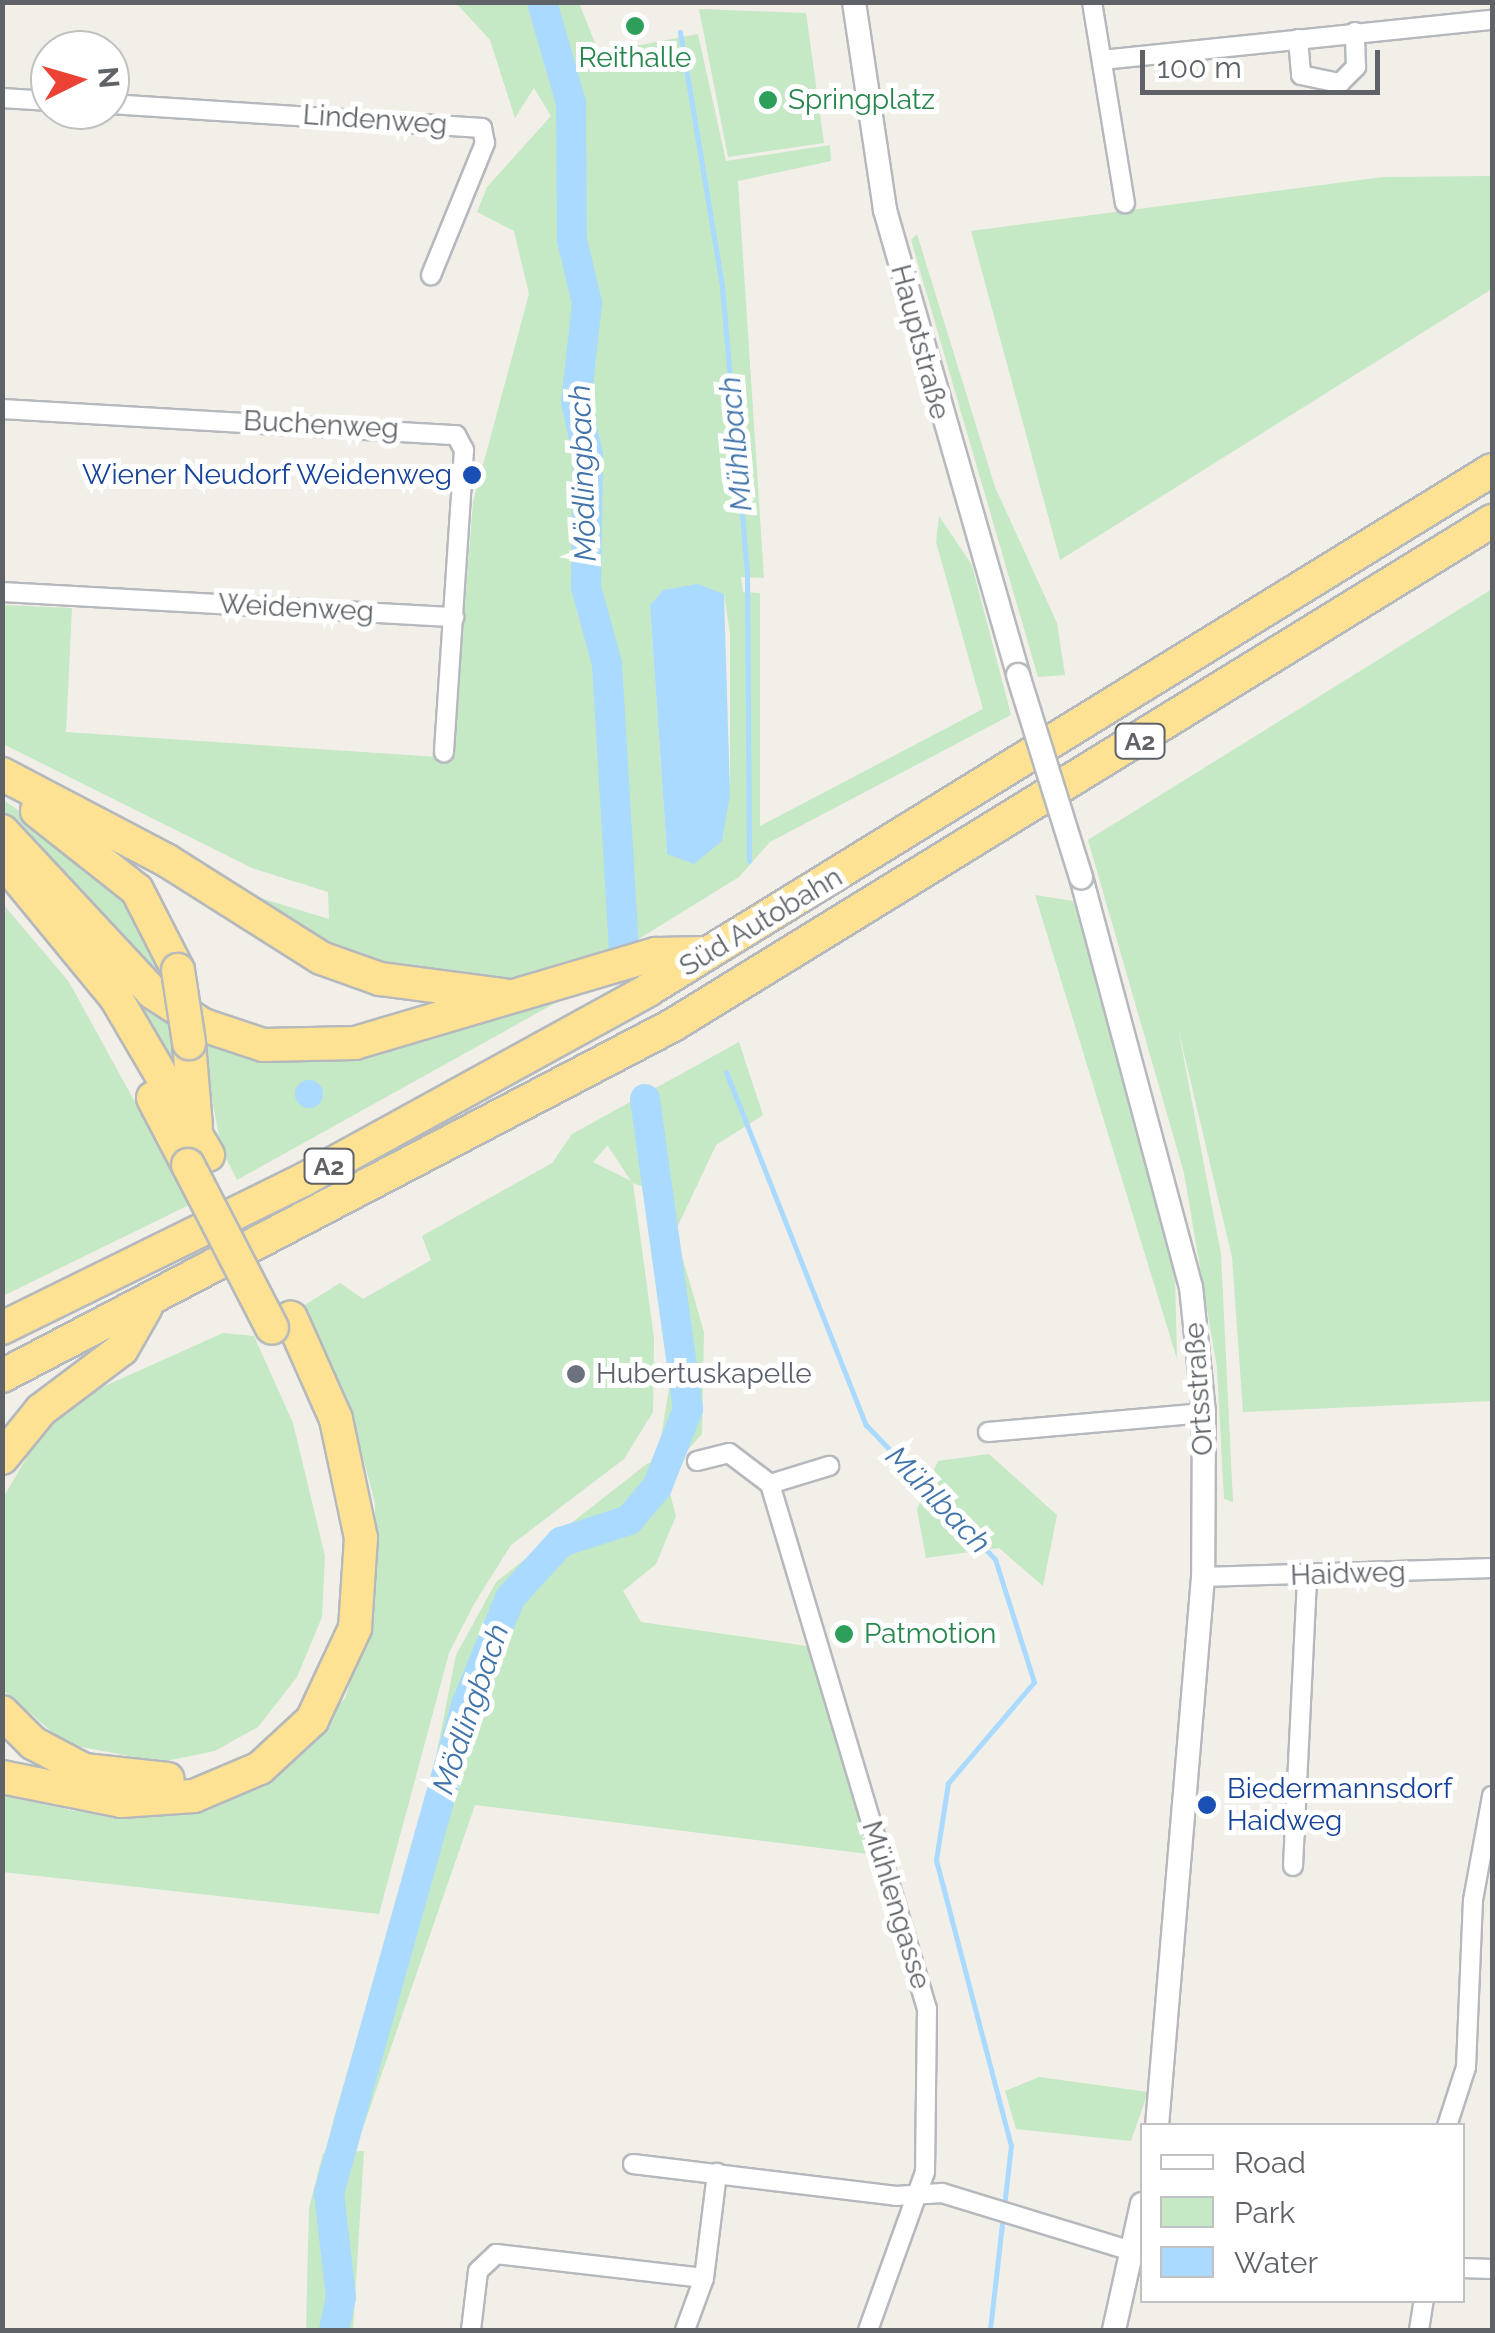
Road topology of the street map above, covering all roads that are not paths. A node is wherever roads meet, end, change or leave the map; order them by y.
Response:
1 (854, 2) edge
2 (1092, 2) edge
3 (1492, 20) edge
4 (1355, 32) junction
5 (1298, 39) junction
6 (1102, 60) junction
7 (2, 98) edge
8 (30, 100) edge
9 (130, 105) edge
10 (1125, 203) dead end
11 (431, 275) dead end
12 (2, 409) edge
13 (1492, 470) edge
14 (1492, 521) edge
15 (2, 592) edge
16 (454, 617) junction
17 (1018, 676) joint
18 (444, 752) dead end
19 (2, 774) edge
20 (2, 791) edge
21 (2, 831) edge
22 (2, 861) edge
23 (2, 887) edge
24 (710, 953) junction
25 (528, 997) junction
26 (197, 1151) junction
27 (146, 1306) junction
28 (282, 1323) junction
29 (2, 1328) edge
30 (2, 1376) edge
31 (1204, 1412) junction
32 (988, 1432) dead end
33 (2, 1458) edge
34 (698, 1461) dead end
35 (828, 1466) dead end
36 (770, 1484) junction
37 (1492, 1568) edge
38 (1203, 1576) junction
39 (1306, 1576) junction
40 (2, 1712) edge
41 (2, 1777) edge
42 (1492, 1796) edge
43 (1293, 1866) dead end
44 (1156, 2123) edge
45 (1448, 2123) edge
46 (633, 2164) dead end
47 (717, 2173) junction
48 (917, 2196) junction
49 (1140, 2213) edge
50 (1132, 2251) junction
51 (1465, 2268) edge
52 (1492, 2270) edge
53 (704, 2278) junction
54 (1424, 2303) edge
55 (471, 2330) edge
56 (686, 2330) edge
57 (868, 2330) edge
58 (1114, 2330) edge
59 (1419, 2330) edge

1 - 17 street, Hauptstraße
2 - 6 street
3 - 4 street
4 - 5 street
4 - 5 street
5 - 6 street
6 - 10 street
7 - 8 street
9 - 11 street, Lindenweg
12 - 16 street, Buchenweg
13 - 24 highway, Süd Autobahn / A2
14 - 27 highway, Süd Autobahn / A2
15 - 16 street, Weidenweg
16 - 18 street
17 - 31 street, Ortsstraße, bridge
19 - 25 highway
20 - 26 highway, bridge
21 - 25 highway
22 - 26 highway
23 - 26 highway
24 - 25 highway
24 - 29 highway, Süd Autobahn / A2
26 - 28 highway, bridge
27 - 30 highway, Süd Autobahn / A2
27 - 33 highway
28 - 40 highway
28 - 41 highway
31 - 32 street
31 - 38 street, Ortsstraße
34 - 36 street
35 - 36 street
36 - 48 street, Mühlengasse
37 - 39 street, Haidweg
38 - 39 street, Haidweg
38 - 44 street, Ortsstraße
39 - 43 street
42 - 45 street
46 - 47 street
47 - 48 street
47 - 53 street
48 - 50 street
48 - 57 street, Mühlengasse
49 - 50 street
50 - 58 street
51 - 52 street
53 - 55 street
53 - 56 street
54 - 59 street

